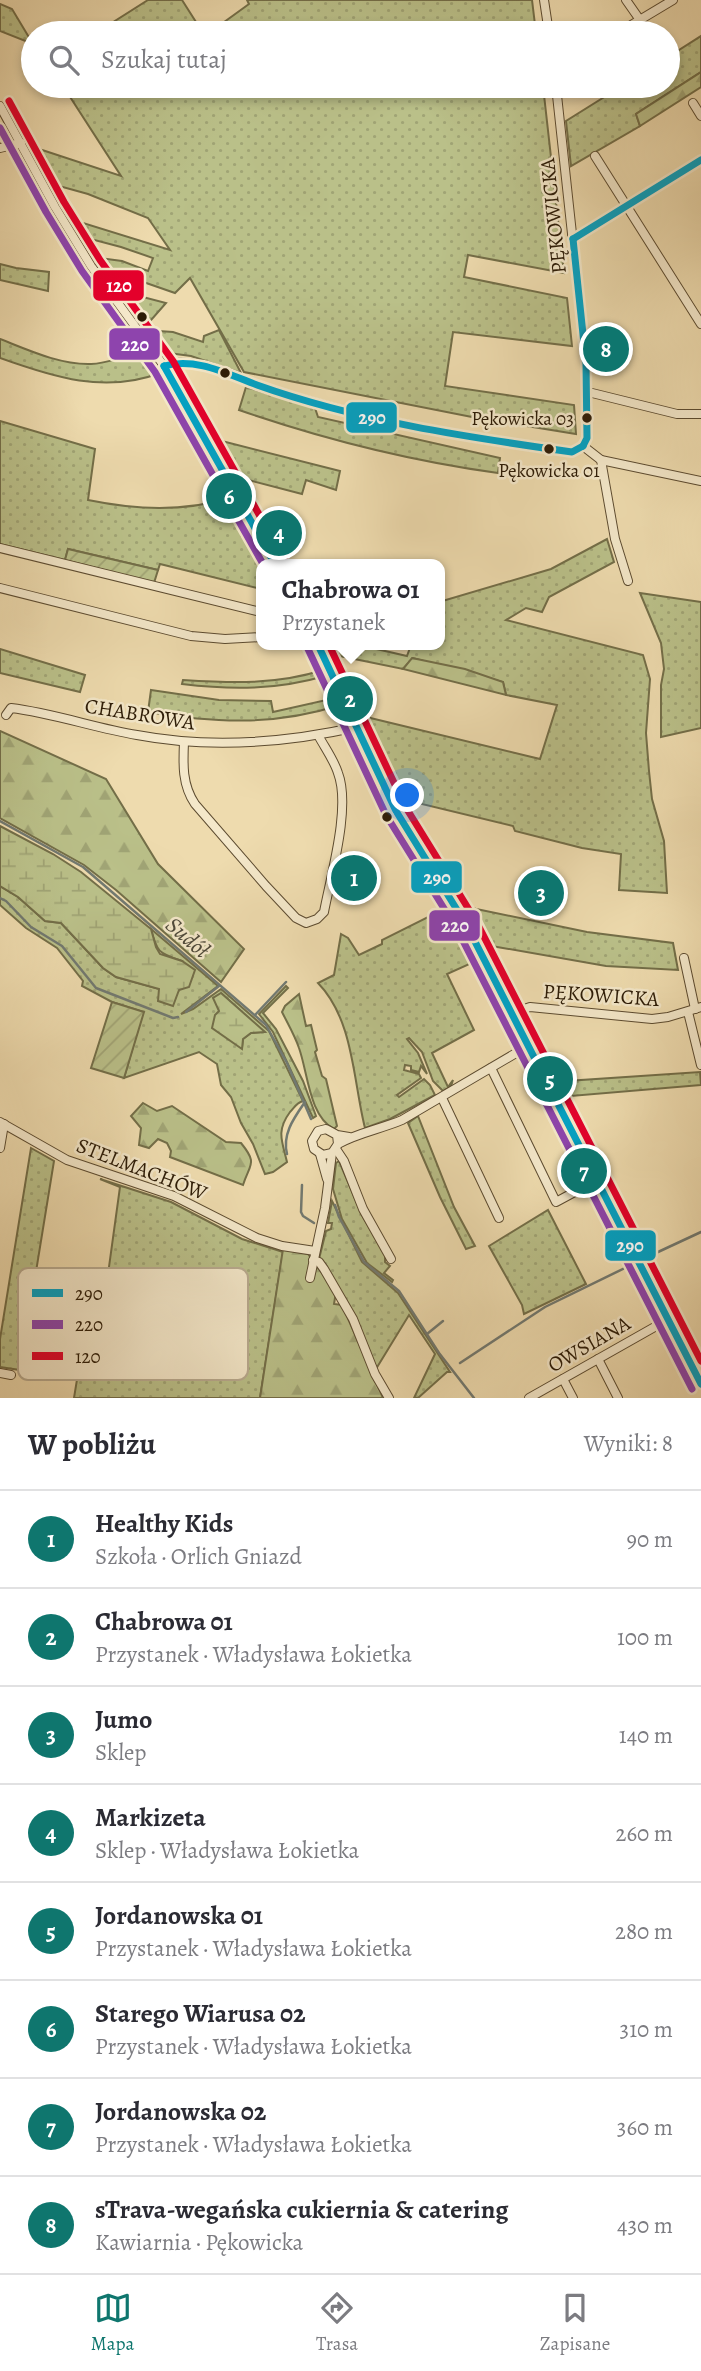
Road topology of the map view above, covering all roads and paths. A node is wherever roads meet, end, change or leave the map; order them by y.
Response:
1 (544, 0) edge
2 (626, 0) edge
3 (673, 0) edge
4 (640, 20) joint
5 (547, 21) edge
6 (557, 98) edge
7 (693, 103) dead end
8 (0, 106) edge
9 (701, 116) edge
10 (21, 143) junction
11 (0, 148) edge
12 (595, 156) dead end
13 (701, 160) edge
14 (627, 207) junction
15 (573, 239) junction
16 (701, 324) edge
17 (164, 366) junction
18 (587, 392) junction
19 (701, 414) edge
20 (583, 446) junction
21 (601, 460) junction
22 (701, 481) edge
23 (0, 548) edge
24 (272, 559) edge
25 (628, 581) dead end
26 (0, 588) edge
27 (256, 611) edge
28 (256, 637) edge
29 (320, 650) edge
30 (6, 715) dead end
31 (357, 727) junction
32 (318, 735) junction
33 (184, 742) junction
34 (684, 958) dead end
35 (695, 1009) edge
36 (512, 1013) junction
37 (528, 1046) junction
38 (701, 1065) edge
39 (491, 1068) junction
40 (442, 1098) junction
41 (2, 1123) edge
42 (336, 1145) junction
43 (0, 1148) edge
44 (320, 1154) junction
45 (595, 1181) junction
46 (328, 1182) junction
47 (499, 1218) dead end
48 (314, 1256) junction
49 (391, 1259) dead end
50 (310, 1278) dead end
51 (667, 1320) junction
52 (598, 1359) junction
53 (0, 1373) edge
54 (10, 1375) dead end
55 (563, 1379) junction
56 (701, 1384) edge
57 (388, 1398) edge
58 (529, 1398) edge
59 (573, 1398) edge
60 (618, 1398) edge

1 - 5 street
2 - 4 street
3 - 4 street
6 - 15 street, PĘKOWICKA
7 - 9 street
8 - 10 street
10 - 11 street
10 - 17 street
12 - 14 street
13 - 14 street
14 - 15 street
14 - 16 street
15 - 18 street, PĘKOWICKA
17 - 20 street
17 - 24 street
18 - 19 street
18 - 20 street, PĘKOWICKA
20 - 21 street
21 - 22 street
21 - 25 street
23 - 27 street
26 - 28 street
29 - 31 street
30 - 33 street, CHABROWA
31 - 32 street, CHABROWA
31 - 36 street
32 - 33 street, CHABROWA
32 - 33 street
34 - 35 street, PĘKOWICKA
35 - 36 street, PĘKOWICKA
35 - 38 street, PĘKOWICKA
36 - 37 street
37 - 39 street
37 - 45 street
39 - 40 street
39 - 45 street
40 - 42 street
40 - 47 street
41 - 43 street
41 - 48 street, STELMACHÓW
42 - 44 street
42 - 44 street
42 - 46 street
42 - 49 street
44 - 46 street
45 - 51 street
46 - 48 street
48 - 50 street
48 - 57 street
51 - 52 street, OWSIANA
51 - 56 street
52 - 55 street, OWSIANA
52 - 60 street
53 - 54 street
55 - 58 street, OWSIANA
55 - 59 street

